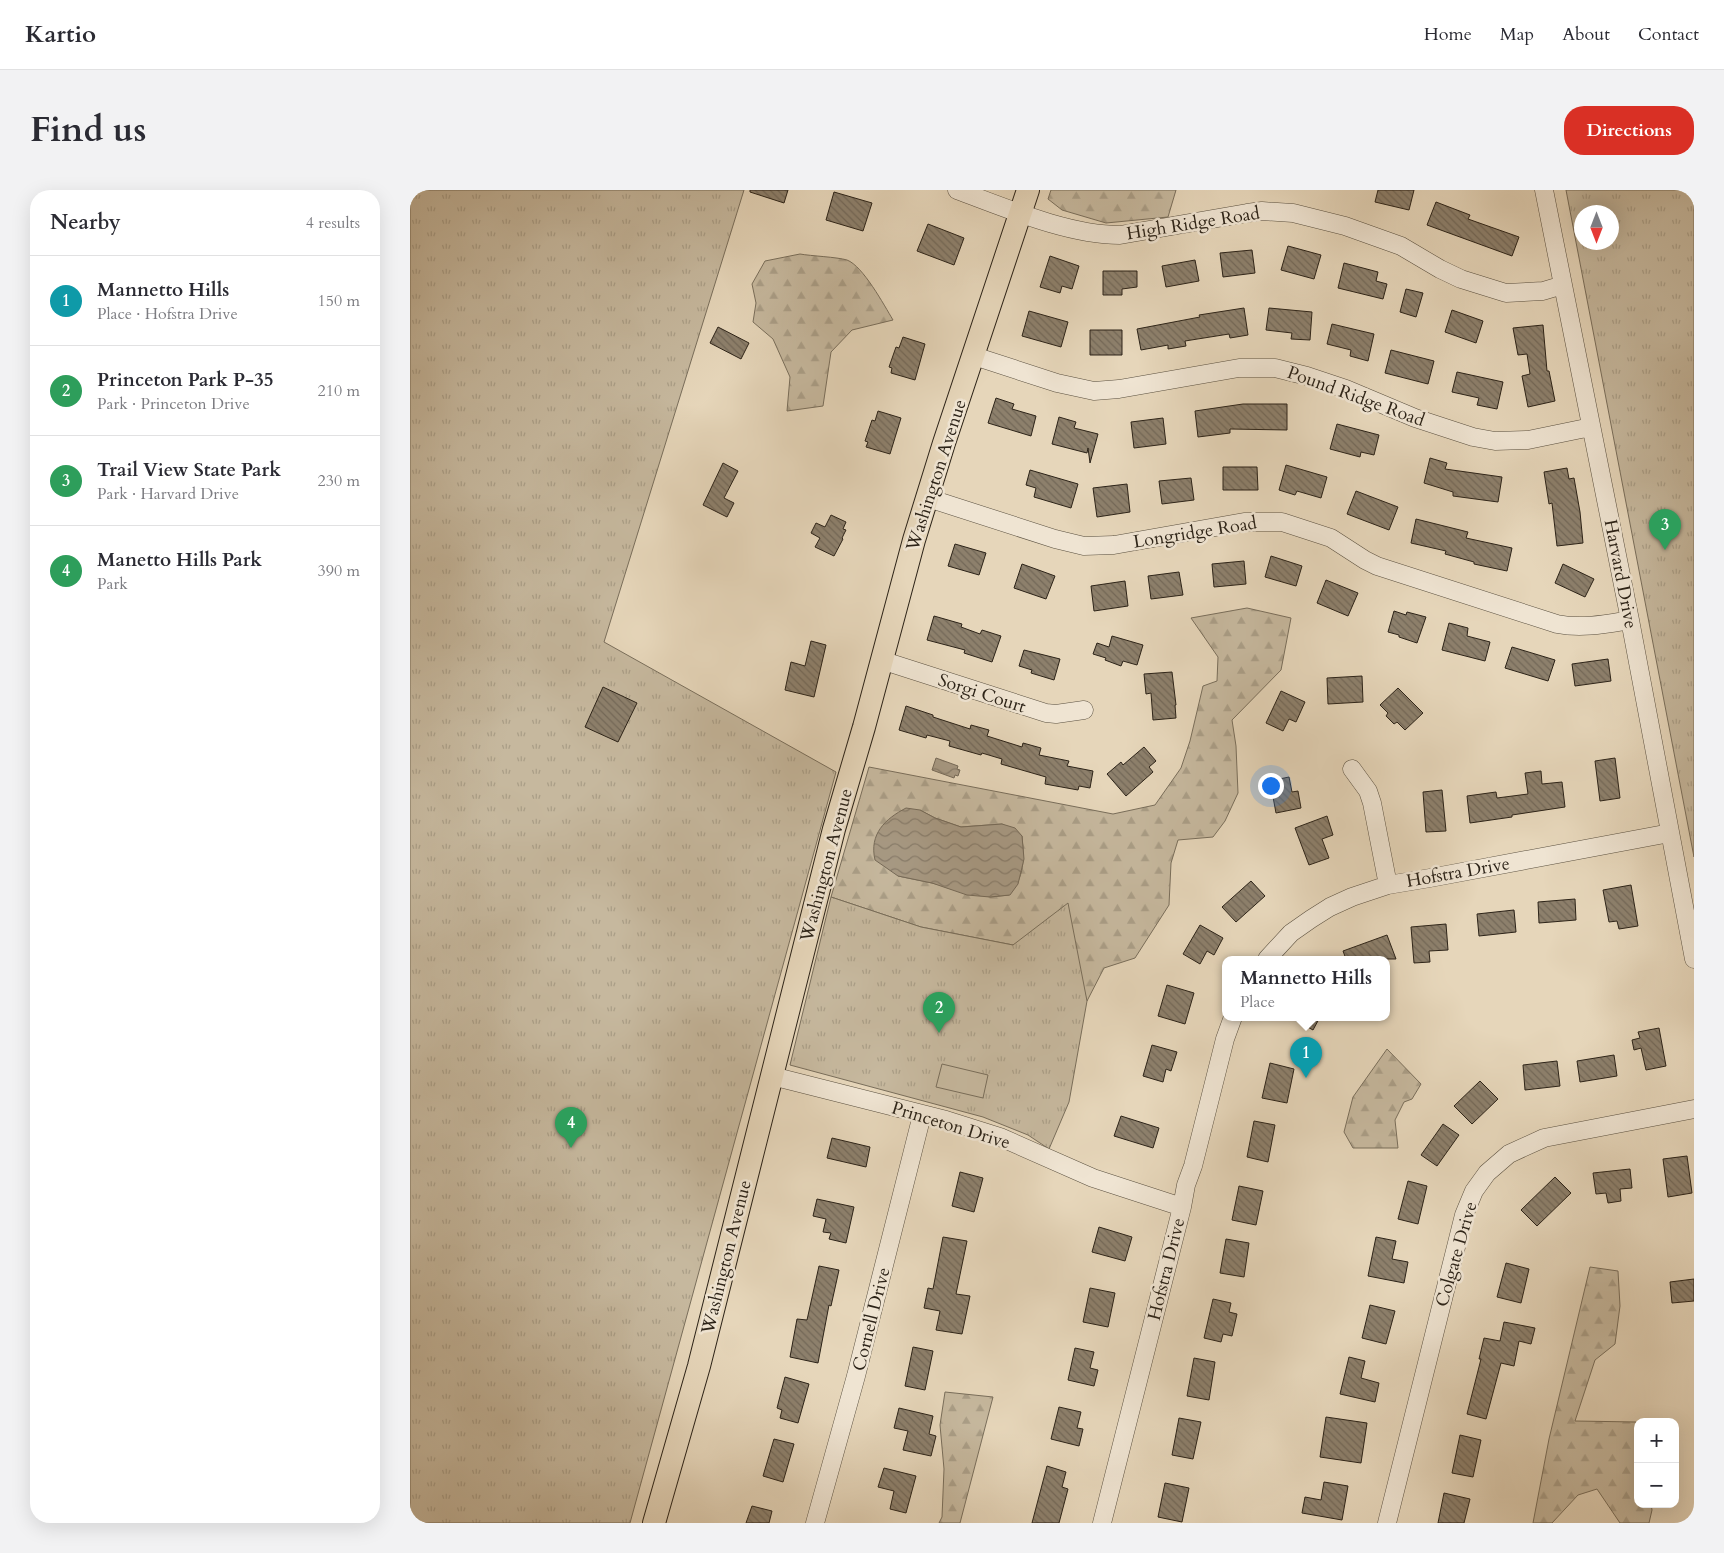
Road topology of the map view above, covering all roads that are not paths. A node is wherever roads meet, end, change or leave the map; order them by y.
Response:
1 (957, 190) edge
2 (1028, 190) edge
3 (1544, 190) edge
4 (1021, 213) junction
5 (1562, 285) junction
6 (974, 356) junction
7 (1591, 427) junction
8 (928, 498) junction
9 (1630, 620) junction
10 (881, 660) junction
11 (1084, 710) dead end
12 (1352, 769) dead end
13 (1670, 833) junction
14 (1388, 884) junction
15 (1270, 956) edge
16 (1694, 959) edge
17 (1232, 1021) edge
18 (772, 1076) junction
19 (1694, 1109) edge
20 (922, 1114) junction
21 (1182, 1207) junction
22 (654, 1523) edge
23 (815, 1523) edge
24 (1102, 1523) edge
25 (1387, 1523) edge

1 - 4 street
2 - 4 main road, Washington Avenue
3 - 5 street, Harvard Drive
4 - 5 street, High Ridge Road
4 - 6 main road, Washington Avenue
5 - 7 street, Harvard Drive
6 - 7 street, Pound Ridge Road
6 - 8 main road, Washington Avenue
7 - 9 street, Harvard Drive
8 - 9 street, Longridge Road
8 - 10 main road, Washington Avenue
9 - 13 street, Harvard Drive
10 - 11 street, Sorgi Court
10 - 18 main road, Washington Avenue
12 - 14 street
13 - 14 street, Hofstra Drive
13 - 16 street, Harvard Drive
14 - 15 street, Hofstra Drive
17 - 21 street, Hofstra Drive
18 - 20 street, Princeton Drive
18 - 22 main road, Washington Avenue
19 - 25 street, Colgate Drive
20 - 21 street, Princeton Drive
20 - 23 street, Cornell Drive
21 - 24 street, Hofstra Drive

